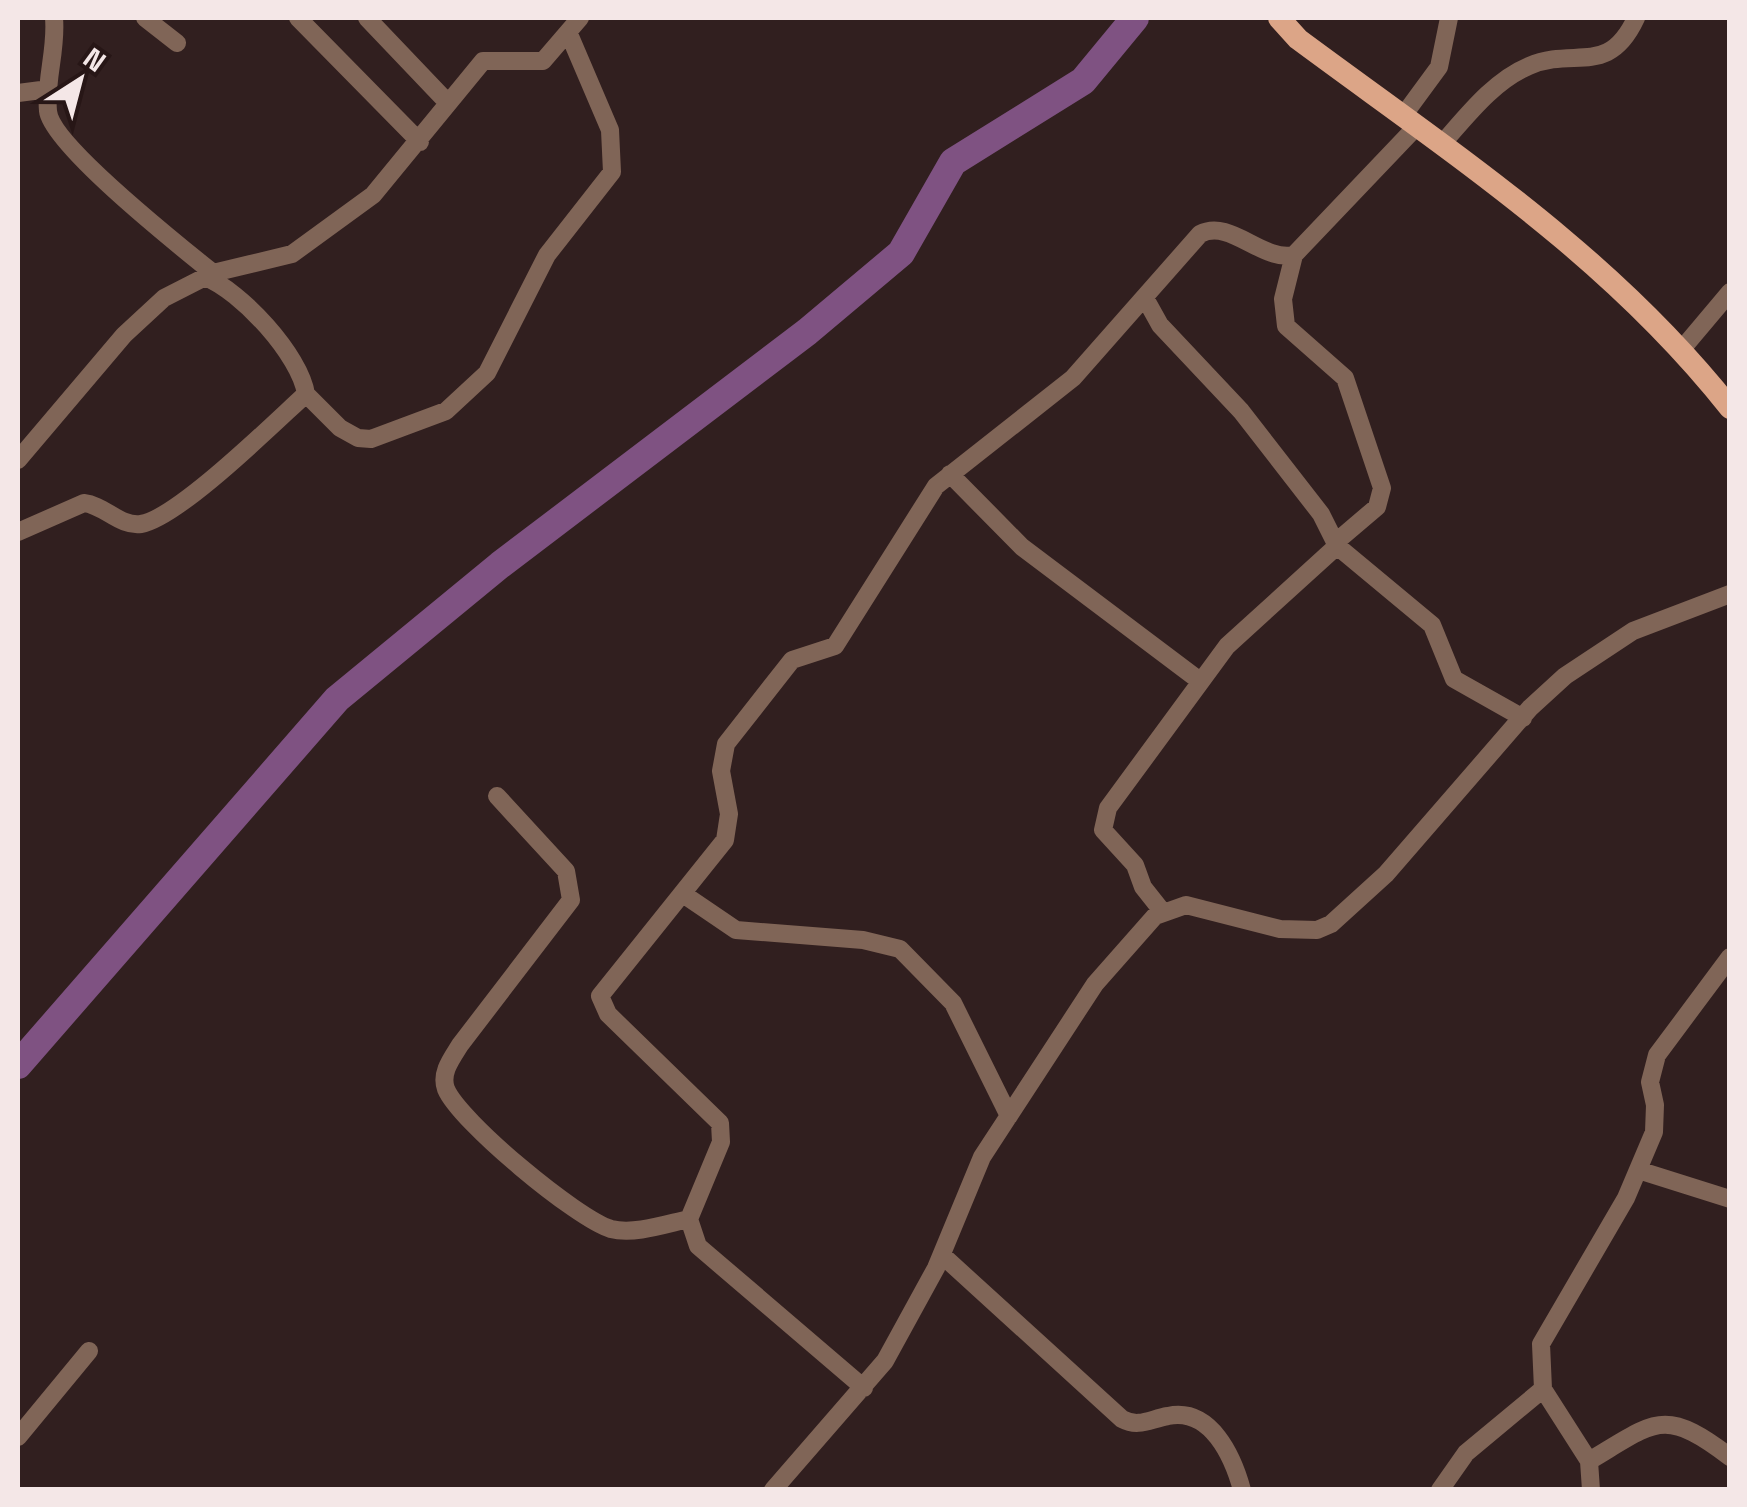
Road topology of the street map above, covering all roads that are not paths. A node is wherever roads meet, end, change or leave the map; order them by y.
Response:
1 (145, 18) edge
2 (298, 18) edge
3 (367, 18) edge
4 (580, 18) edge
5 (1279, 18) edge
6 (1449, 18) edge
7 (1636, 18) edge
8 (56, 19) edge
9 (569, 34) junction
10 (176, 43) dead end
11 (49, 89) junction
12 (18, 93) edge
13 (448, 104) junction
14 (1410, 122) junction
15 (420, 142) junction
16 (1441, 144) junction
17 (1294, 255) junction
18 (209, 275) junction
19 (1730, 292) edge
20 (1145, 298) junction
21 (1682, 349) junction
22 (306, 394) junction
23 (1730, 408) edge
24 (18, 460) edge
25 (950, 474) junction
26 (18, 532) edge
27 (1337, 544) junction
28 (1730, 594) edge
29 (1200, 681) junction
30 (1522, 718) junction
31 (497, 796) dead end
32 (683, 894) junction
33 (1162, 912) junction
34 (1730, 957) edge
35 (1010, 1116) junction
36 (1638, 1170) junction
37 (1730, 1199) edge
38 (688, 1219) junction
39 (942, 1255) junction
40 (88, 1351) dead end
41 (864, 1388) junction
42 (1543, 1389) junction
43 (18, 1437) edge
44 (1730, 1457) edge
45 (1589, 1461) junction
46 (773, 1490) edge
47 (1242, 1490) edge
48 (1440, 1490) edge
49 (1591, 1490) edge

1 - 10 street
2 - 15 street
3 - 13 street
4 - 9 street
5 - 14 main road
6 - 14 street
7 - 16 street
8 - 11 street
9 - 13 street
9 - 22 street
11 - 12 street
11 - 18 street
13 - 15 street
14 - 16 main road
14 - 17 street
15 - 18 street
16 - 21 main road
17 - 20 street
17 - 27 street
18 - 22 street
18 - 24 street
19 - 21 street
20 - 25 street
20 - 27 street
21 - 23 main road
22 - 26 street
25 - 29 street
25 - 32 street
27 - 29 street
27 - 30 street
28 - 30 street
29 - 33 street
30 - 33 street
31 - 38 street
32 - 35 street
32 - 38 street
33 - 35 street
34 - 36 street
35 - 39 street
36 - 37 street
36 - 42 street
38 - 41 street
39 - 41 street
39 - 47 street
40 - 43 street
41 - 46 street
42 - 45 street
42 - 48 street
44 - 45 street
45 - 49 street

